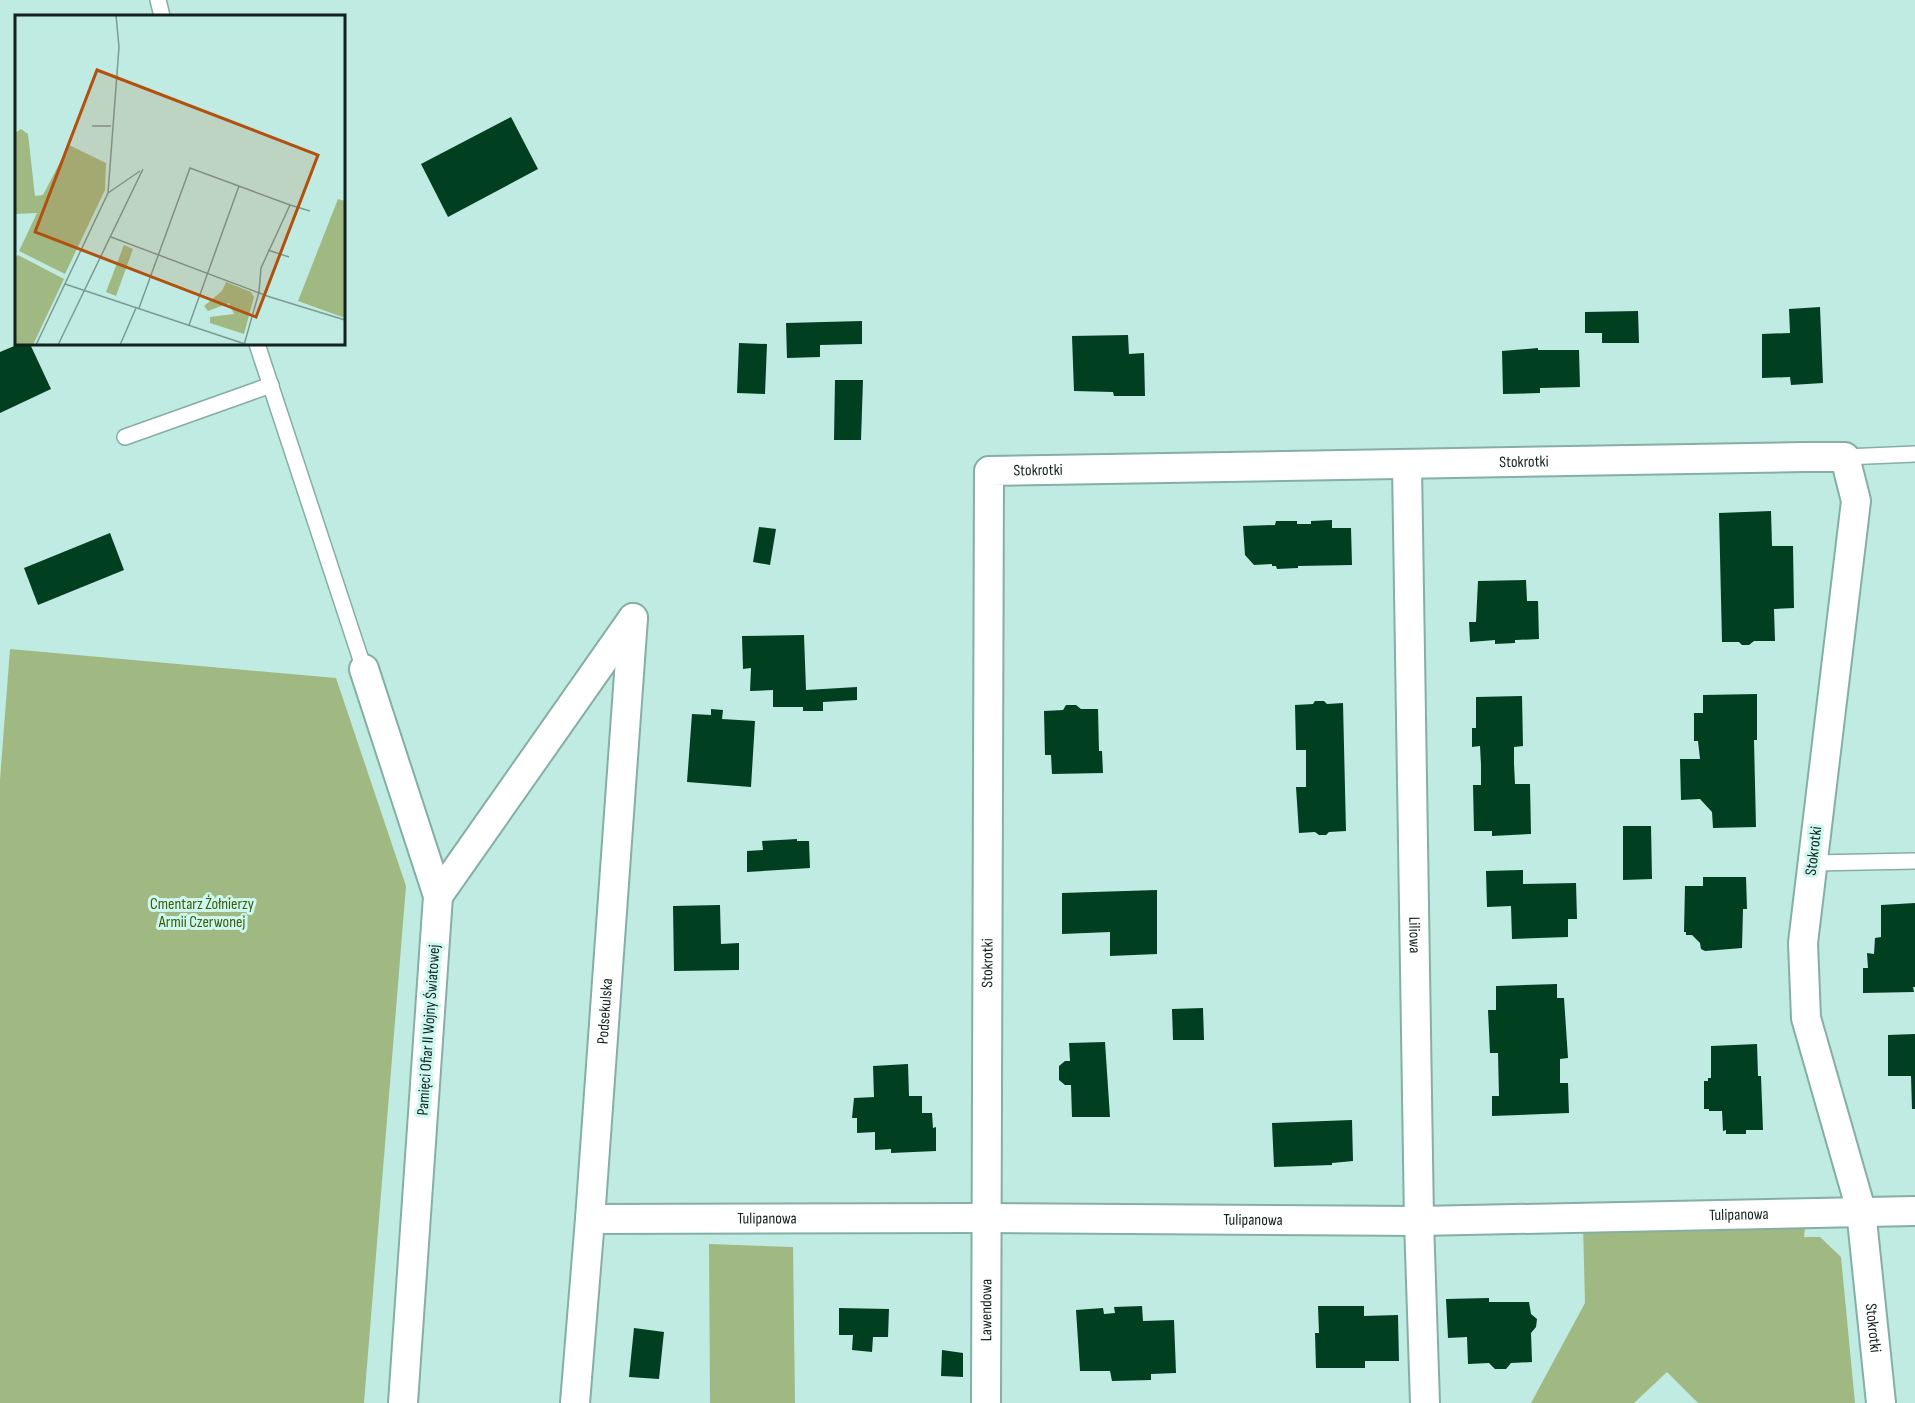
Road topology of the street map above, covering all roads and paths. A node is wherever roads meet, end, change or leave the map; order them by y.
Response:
1 (158, 0) edge
2 (162, 15) edge
3 (257, 345) edge
4 (271, 384) junction
5 (125, 437) dead end
6 (1915, 454) edge
7 (1845, 457) junction
8 (1407, 465) junction
9 (364, 669) joint
10 (1915, 861) edge
11 (1813, 863) junction
12 (438, 896) junction
13 (1861, 1210) junction
14 (1915, 1210) edge
15 (988, 1218) junction
16 (590, 1219) junction
17 (1419, 1221) junction
18 (403, 1403) edge
19 (575, 1403) edge
20 (986, 1403) edge
21 (1425, 1403) edge
22 (1881, 1403) edge

1 - 2 lane
3 - 4 lane
4 - 5 lane
4 - 9 lane
6 - 7 lane
7 - 8 street, Stokrotki
7 - 11 street, Stokrotki
8 - 15 street, Stokrotki
8 - 17 street, Liliowa
9 - 12 street, Pamięci Ofiar II Wojny Światowej
10 - 11 lane
11 - 13 street, Stokrotki
12 - 16 street, Podsekulska
12 - 18 street, Pamięci Ofiar II Wojny Światowej
13 - 14 street, Tulipanowa
13 - 17 street, Tulipanowa
13 - 22 street, Stokrotki
15 - 16 street, Tulipanowa
15 - 17 street, Tulipanowa
15 - 20 street, Lawendowa
16 - 19 street, Podsekulska
17 - 21 street, Liliowa

